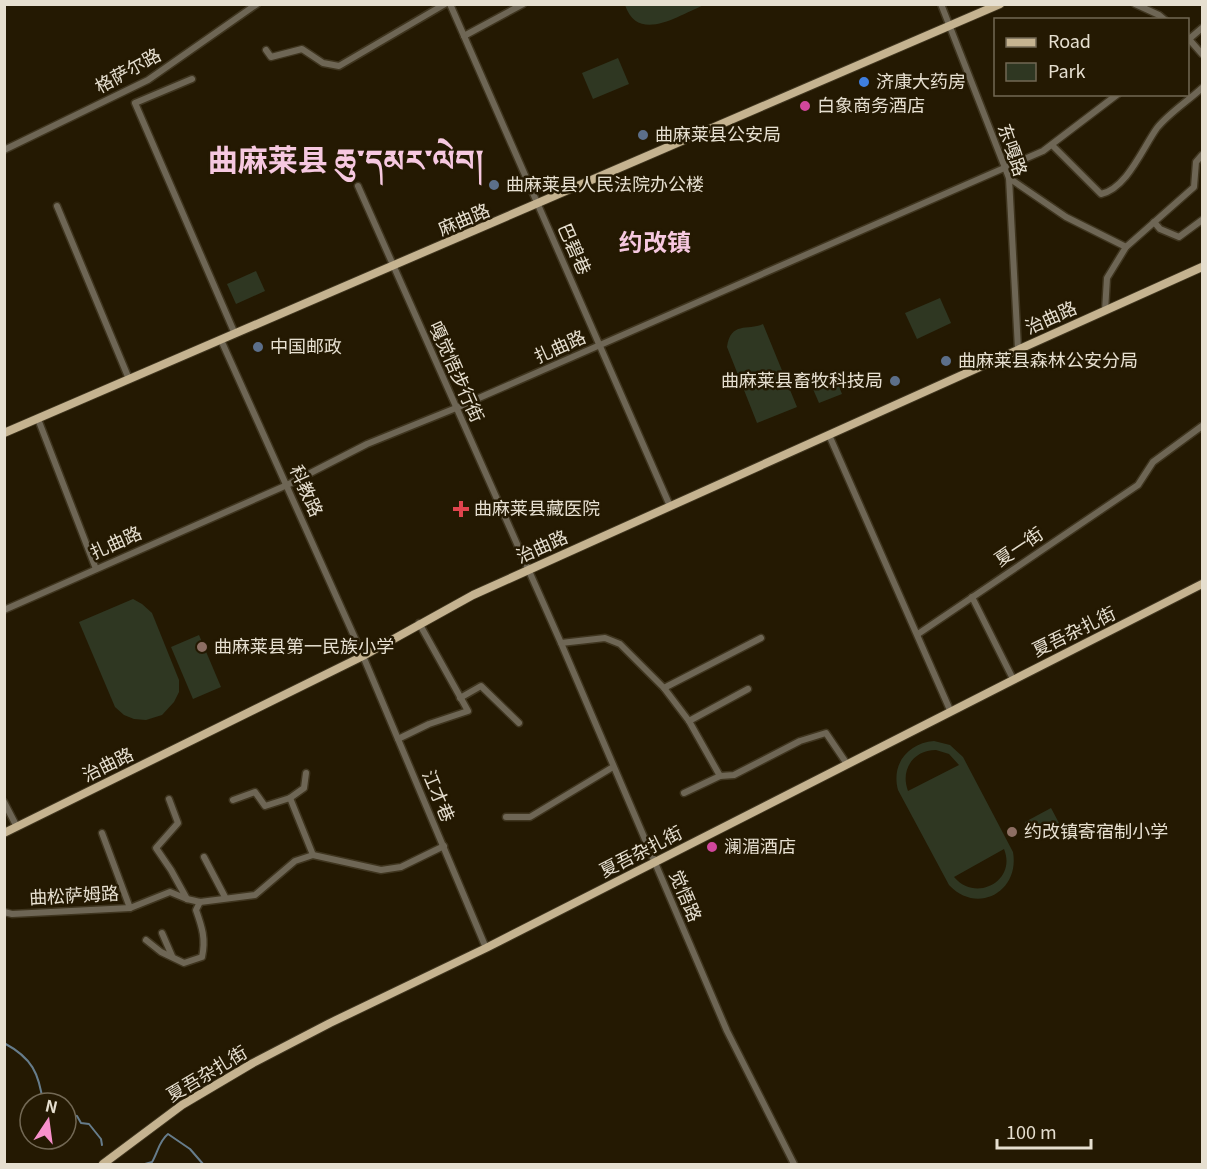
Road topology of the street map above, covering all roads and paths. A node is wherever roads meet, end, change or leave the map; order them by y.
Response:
1 (256, 4) edge
2 (445, 4) edge
3 (450, 4) edge
4 (523, 4) edge
5 (940, 4) edge
6 (1000, 4) edge
7 (1135, 4) edge
8 (1163, 18) edge
9 (949, 27) junction
10 (1203, 28) edge
11 (464, 36) junction
12 (1189, 38) edge
13 (1189, 40) edge
14 (266, 50) dead end
15 (1203, 54) edge
16 (192, 79) dead end
17 (1203, 88) edge
18 (1115, 96) edge
19 (1052, 145) junction
20 (4, 150) edge
21 (1203, 155) edge
22 (1006, 168) junction
23 (1009, 178) junction
24 (358, 186) dead end
25 (537, 205) junction
26 (57, 206) dead end
27 (1203, 220) edge
28 (1154, 222) junction
29 (1126, 247) junction
30 (393, 267) junction
31 (1203, 267) edge
32 (1105, 311) junction
33 (235, 334) junction
34 (221, 340) junction
35 (600, 345) junction
36 (1018, 349) junction
37 (129, 379) junction
38 (456, 408) junction
39 (38, 419) junction
40 (1203, 426) edge
41 (4, 433) edge
42 (829, 435) junction
43 (287, 485) junction
44 (670, 506) junction
45 (96, 569) junction
46 (528, 570) junction
47 (1203, 584) edge
48 (972, 597) junction
49 (4, 610) edge
50 (419, 623) junction
51 (918, 634) junction
52 (761, 638) dead end
53 (561, 643) junction
54 (363, 656) junction
55 (1013, 679) junction
56 (664, 688) junction
57 (748, 689) dead end
58 (460, 698) junction
59 (950, 710) junction
60 (689, 721) junction
61 (519, 723) dead end
62 (398, 739) junction
63 (847, 764) junction
64 (613, 767) junction
65 (306, 773) dead end
66 (720, 776) junction
67 (684, 794) dead end
68 (290, 798) junction
69 (169, 799) dead end
70 (233, 800) dead end
71 (4, 802) edge
72 (506, 817) dead end
73 (16, 827) junction
74 (102, 832) dead end
75 (4, 833) edge
76 (444, 846) junction
77 (313, 855) junction
78 (204, 857) dead end
79 (654, 862) junction
80 (225, 897) dead end
81 (187, 899) junction
82 (200, 902) junction
83 (130, 908) junction
84 (4, 912) edge
85 (162, 933) dead end
86 (146, 940) dead end
87 (486, 948) junction
88 (172, 956) dead end
89 (103, 1164) edge
90 (795, 1164) edge

1 - 20 street, 格萨尔路
2 - 14 street
3 - 11 street, 巴碧巷
4 - 11 street
5 - 9 street, 东嘎路
6 - 9 main road, 麻曲路
7 - 8 street
9 - 22 street, 东嘎路
9 - 25 main road, 麻曲路
10 - 12 street
11 - 25 street, 巴碧巷
13 - 15 street
16 - 33 street
17 - 19 street
18 - 19 street, 扎曲路
19 - 22 street, 扎曲路
21 - 28 street
22 - 23 street, 东嘎路
22 - 35 street, 扎曲路
23 - 29 street
23 - 36 street, 东嘎路
24 - 30 street, 嘎觉悟步行街
25 - 30 main road, 麻曲路
25 - 35 street, 巴碧巷
26 - 37 street
27 - 28 street
28 - 29 street
29 - 32 street
30 - 33 main road, 麻曲路
30 - 38 street, 嘎觉悟步行街
31 - 32 main road, 治曲路
32 - 36 main road, 治曲路
33 - 34 main road, 麻曲路
34 - 37 main road, 麻曲路
34 - 43 street, 科教路
35 - 38 street, 扎曲路
35 - 44 street, 巴碧巷
36 - 42 main road, 治曲路
37 - 39 main road, 麻曲路
38 - 43 street, 扎曲路
38 - 46 street, 嘎觉悟步行街
39 - 41 main road, 麻曲路
39 - 45 street
40 - 48 street, 夏一街
42 - 44 main road, 治曲路
42 - 51 street
43 - 45 street, 扎曲路
43 - 54 street, 科教路
44 - 46 main road, 治曲路
45 - 49 street, 扎曲路
46 - 50 main road, 治曲路
46 - 53 street, 觉悟路
47 - 55 main road, 夏吾杂扎街
48 - 51 street, 夏一街
48 - 55 street
50 - 54 main road, 治曲路
50 - 58 street
51 - 59 street
52 - 56 street
53 - 56 street
53 - 64 street, 觉悟路
54 - 62 street, 江才巷
54 - 73 main road, 治曲路
55 - 59 main road, 夏吾杂扎街
56 - 60 street
57 - 60 street
58 - 61 street
58 - 62 street
59 - 63 main road, 夏吾杂扎街
60 - 66 street
62 - 76 street, 江才巷
63 - 66 street
63 - 79 main road, 夏吾杂扎街
64 - 72 street
64 - 79 street, 觉悟路
65 - 68 street
66 - 67 street
68 - 70 street
68 - 77 street
69 - 81 street
71 - 73 street
73 - 75 main road, 治曲路
74 - 83 street
76 - 77 street
76 - 87 street, 江才巷
77 - 82 street, 曲松萨姆路
78 - 80 street
79 - 87 main road, 夏吾杂扎街
79 - 90 street, 觉悟路
81 - 82 street, 曲松萨姆路
81 - 83 street, 曲松萨姆路
82 - 86 street
83 - 84 street, 曲松萨姆路
85 - 88 street
87 - 89 main road, 夏吾杂扎街

